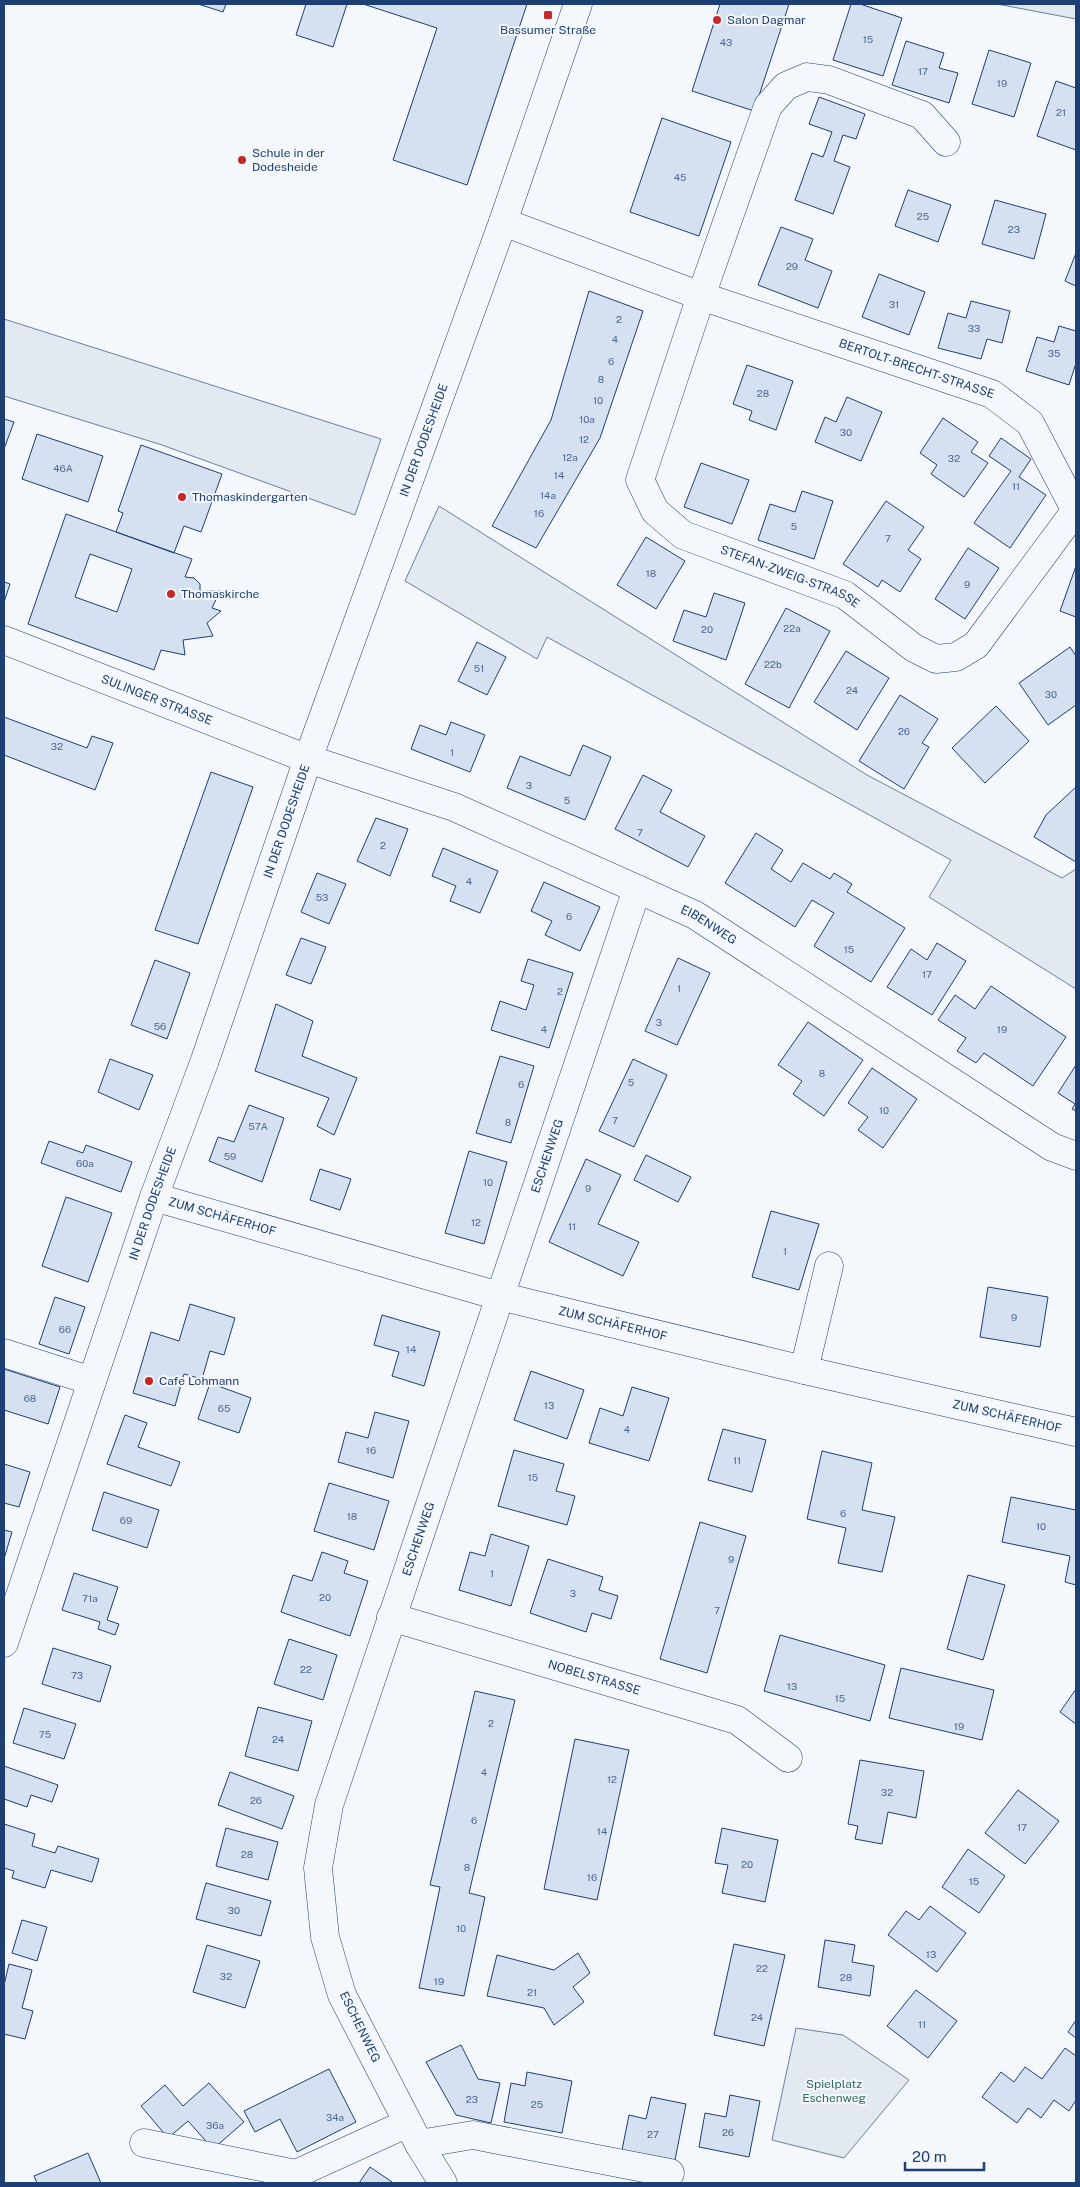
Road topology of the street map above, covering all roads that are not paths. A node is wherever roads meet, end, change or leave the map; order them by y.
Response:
1 (578, 4) edge
2 (946, 142) dead end
3 (503, 222) junction
4 (701, 296) junction
5 (1076, 511) edge
6 (4, 640) edge
7 (308, 759) junction
8 (637, 889) junction
9 (1076, 1156) edge
10 (154, 1198) junction
11 (830, 1266) dead end
12 (499, 1296) junction
13 (4, 1353) edge
14 (804, 1370) junction
15 (92, 1381) junction
16 (1076, 1432) edge
17 (391, 1617) junction
18 (4, 1643) edge
19 (788, 1758) dead end
20 (414, 2134) junction
21 (144, 2143) dead end
22 (670, 2172) dead end
23 (433, 2178) edge

1 - 3 street, IN DER DODESHEIDE
2 - 4 street
3 - 4 street, BERTOLT-BRECHT-STRASSE
3 - 7 street, IN DER DODESHEIDE
4 - 5 street, BERTOLT-BRECHT-STRASSE
4 - 5 street, STEFAN-ZWEIG-STRASSE
6 - 7 street, SULINGER STRASSE
7 - 8 street, EIBENWEG
7 - 10 street, IN DER DODESHEIDE
8 - 9 street, EIBENWEG
8 - 12 street, ESCHENWEG
10 - 12 street, ZUM SCHÄFERHOF
10 - 15 street, IN DER DODESHEIDE
11 - 14 street
12 - 14 street, ZUM SCHÄFERHOF
12 - 17 street, ESCHENWEG
13 - 15 street
14 - 16 street, ZUM SCHÄFERHOF
15 - 18 street, IN DER DODESHEIDE
17 - 19 street, NOBELSTRASSE
17 - 20 street, ESCHENWEG
20 - 21 street
20 - 22 street
20 - 23 street, ESCHENWEG

